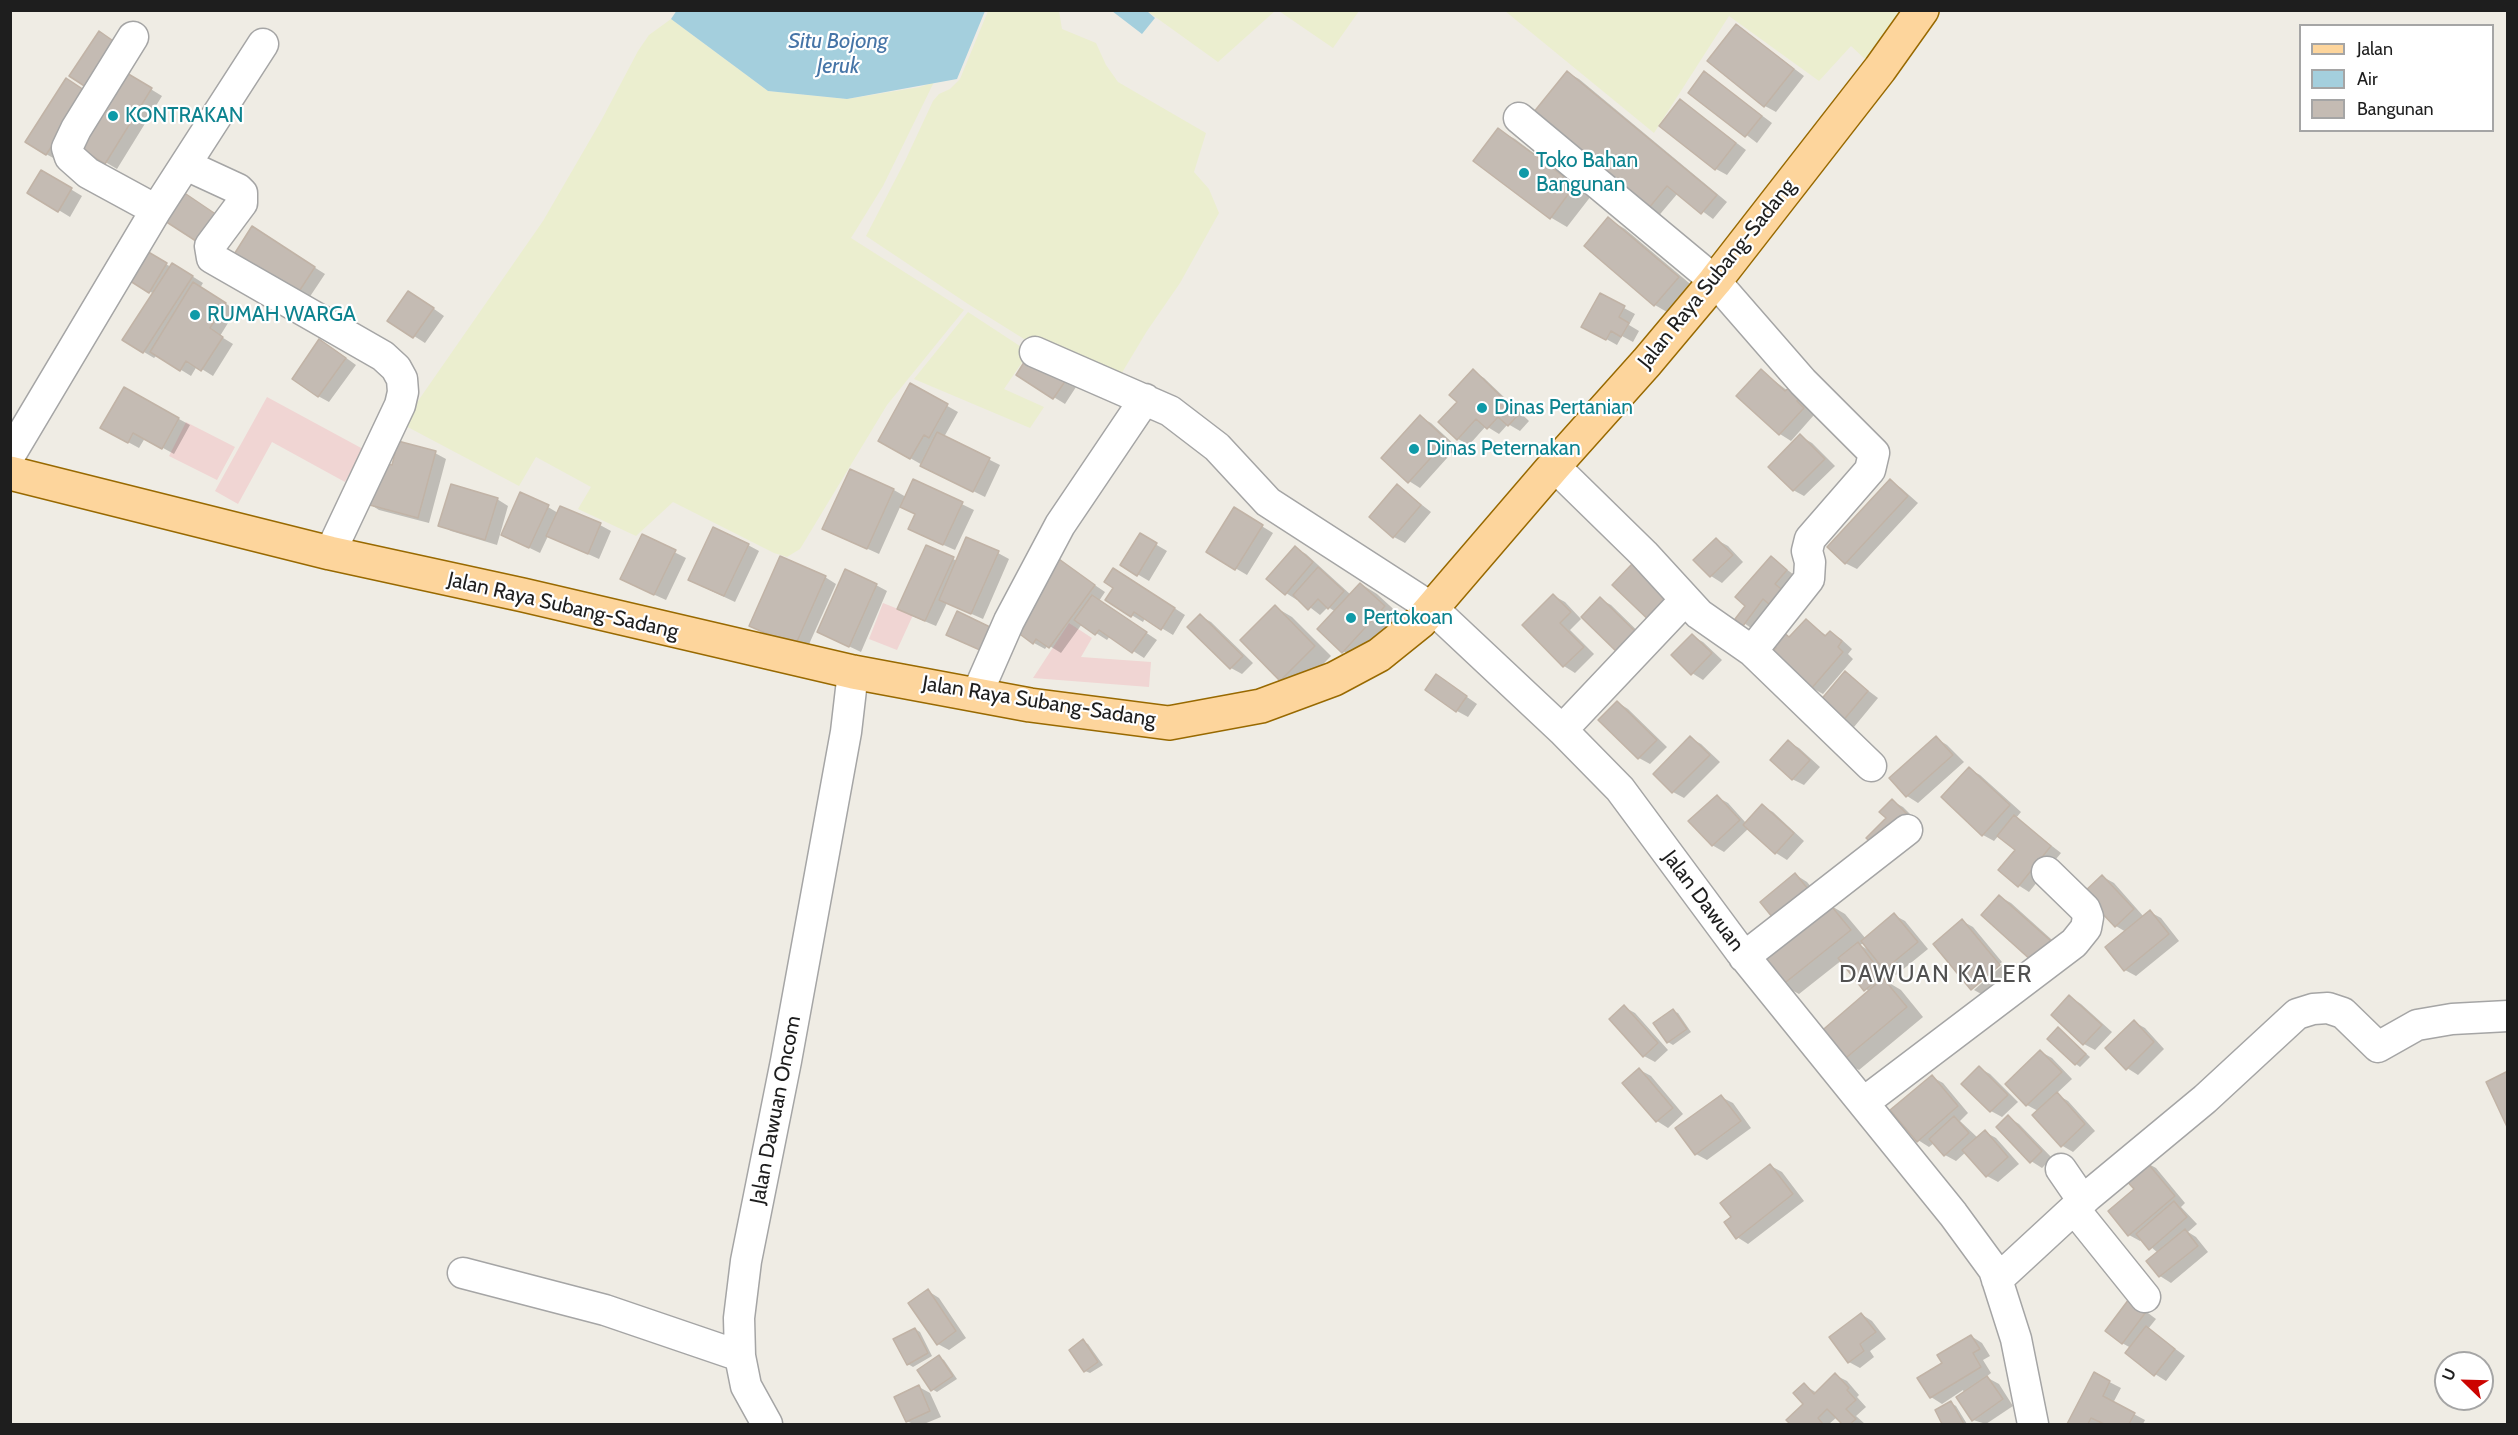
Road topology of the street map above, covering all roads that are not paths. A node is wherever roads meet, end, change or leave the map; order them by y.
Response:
1 (1922, 10) edge
2 (133, 37) dead end
3 (263, 44) dead end
4 (1520, 118) dead end
5 (186, 165) junction
6 (156, 210) junction
7 (1715, 281) junction
8 (1035, 352) dead end
9 (1145, 399) junction
10 (10, 455) edge
11 (1554, 466) junction
12 (10, 473) edge
13 (330, 553) junction
14 (1685, 600) junction
15 (1432, 608) junction
16 (1752, 651) junction
17 (853, 672) junction
18 (977, 693) junction
19 (1562, 730) junction
20 (1871, 766) dead end
21 (1907, 830) dead end
22 (2047, 872) dead end
23 (1744, 957) junction
24 (2508, 1016) edge
25 (1863, 1103) junction
26 (2061, 1169) dead end
27 (2079, 1205) junction
28 (463, 1273) dead end
29 (1996, 1275) junction
30 (2145, 1297) dead end
31 (740, 1356) junction
32 (767, 1425) edge
33 (2033, 1425) edge

1 - 7 main road, Jalan Raya Subang-Sadang
2 - 6 street
3 - 5 street
4 - 7 street
5 - 6 street
5 - 13 street
6 - 10 street
7 - 11 main road, Jalan Raya Subang-Sadang
7 - 16 street
8 - 9 street, Jalan Dawuan
9 - 15 street, Jalan Dawuan
9 - 18 street
11 - 14 street
11 - 15 main road, Jalan Raya Subang-Sadang
12 - 13 main road, Jalan Raya Subang-Sadang
13 - 17 main road, Jalan Raya Subang-Sadang
14 - 16 street
14 - 19 street
15 - 18 main road, Jalan Raya Subang-Sadang
15 - 19 street, Jalan Dawuan
16 - 20 street
17 - 18 main road, Jalan Raya Subang-Sadang
17 - 31 street, Jalan Dawuan Oncom
19 - 23 street, Jalan Dawuan
21 - 23 street
22 - 25 street
23 - 25 street, Jalan Dawuan
24 - 27 street
25 - 29 street, Jalan Dawuan
26 - 27 street
27 - 29 street
27 - 30 street
28 - 31 street
29 - 33 street, Jalan Dawuan
31 - 32 street, Jalan Dawuan Oncom

